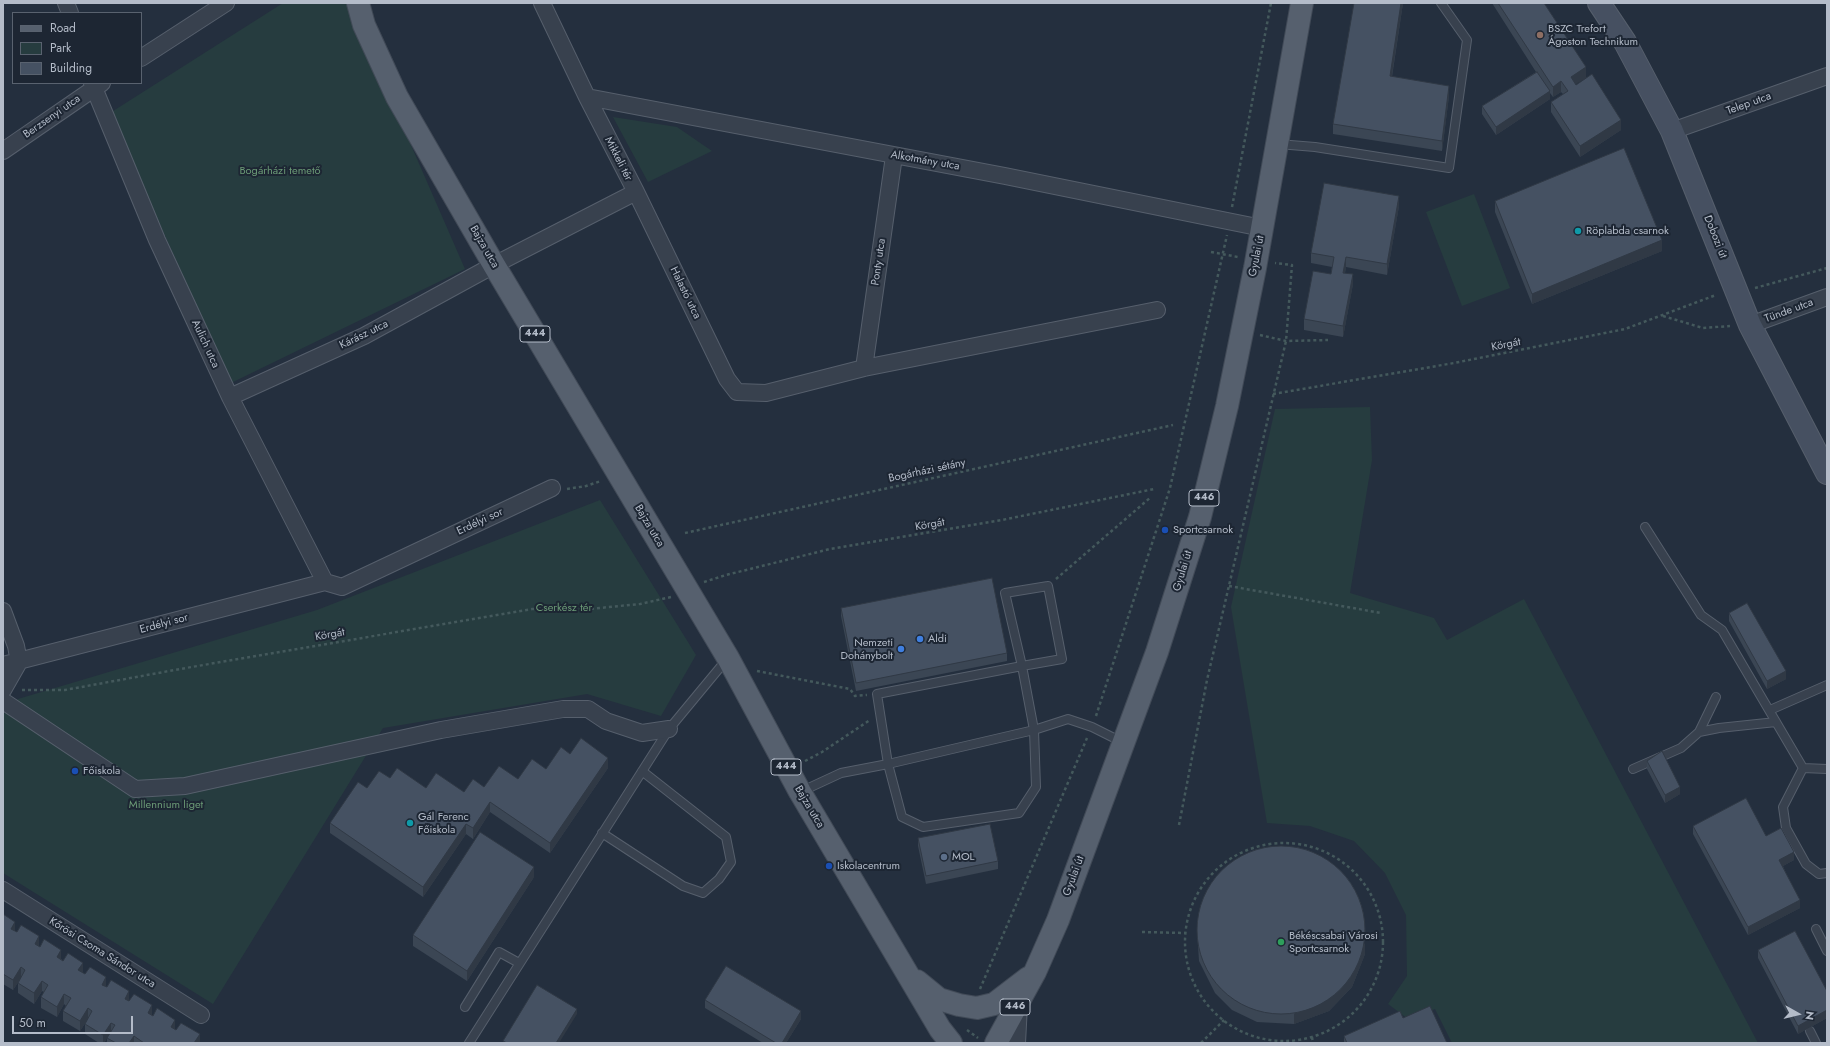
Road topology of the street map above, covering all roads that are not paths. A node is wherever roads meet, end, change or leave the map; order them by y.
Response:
1 (226, 3) edge
2 (358, 3) edge
3 (542, 3) edge
4 (1302, 3) edge
5 (1441, 3) edge
6 (1599, 3) edge
7 (142, 57) edge
8 (1827, 76) edge
9 (96, 85) edge
10 (587, 97) junction
11 (1672, 131) junction
12 (1277, 144) junction
13 (3, 151) edge
14 (894, 156) junction
15 (636, 192) junction
16 (1262, 228) junction
17 (494, 265) junction
18 (1827, 297) edge
19 (1157, 310) dead end
20 (1750, 325) junction
21 (864, 368) junction
22 (230, 397) junction
23 (1827, 473) edge
24 (552, 488) road end
25 (1645, 527) dead end
26 (325, 582) junction
27 (3, 611) edge
28 (19, 662) junction
29 (730, 662) junction
30 (3, 665) edge
31 (1022, 666) junction
32 (1827, 685) edge
33 (3, 690) edge
34 (1716, 697) dead end
35 (3, 700) edge
36 (1770, 710) junction
37 (1776, 722) junction
38 (669, 729) junction
39 (1034, 730) junction
40 (1699, 732) junction
41 (1123, 742) junction
42 (888, 764) junction
43 (1803, 768) junction
44 (1633, 769) dead end
45 (1827, 769) edge
46 (642, 771) junction
47 (800, 792) junction
48 (602, 833) junction
49 (1827, 873) edge
50 (3, 890) edge
51 (1816, 930) dead end
52 (1827, 951) edge
53 (519, 963) junction
54 (1035, 972) junction
55 (907, 973) junction
56 (1019, 1000) junction
57 (465, 1007) dead end
58 (201, 1015) dead end
59 (1810, 1031) edge
60 (961, 1036) edge
61 (988, 1041) edge
62 (469, 1043) edge
63 (933, 1043) edge
64 (1017, 1043) edge
65 (1816, 1043) edge

1 - 7 street
2 - 17 main road, Bajza utca / 444
3 - 10 street, Mikkeli tér
4 - 12 main road, Gyulai út / 446
5 - 12 lane
6 - 11 main road, Dobozi út
8 - 11 street, Telep utca
9 - 13 street, Berzsenyi utca
9 - 22 street, Aulich utca
10 - 14 street, Alkotmány utca
10 - 15 street, Mikkeli tér
11 - 20 main road, Dobozi út
12 - 16 main road, Gyulai út / 446
14 - 16 street, Alkotmány utca
14 - 21 street, Ponty utca
15 - 17 street, Mikkeli tér
15 - 21 street, Halastó utca
16 - 41 main road, Gyulai út / 446
17 - 22 street, Kárász utca
17 - 29 main road, Bajza utca / 444
18 - 20 street, Tünde utca
19 - 21 street
20 - 23 main road, Dobozi út
22 - 26 street, Aulich utca
24 - 26 street, Erdélyi sor
25 - 36 lane
26 - 28 street, Erdélyi sor
27 - 28 street
28 - 30 street, Erdélyi sor
28 - 33 street
29 - 38 lane
29 - 47 main road, Bajza utca / 444
31 - 31 lane
31 - 39 lane
31 - 42 lane
32 - 36 lane
34 - 40 lane
35 - 38 street
36 - 37 lane
37 - 40 lane
37 - 43 lane
38 - 46 lane
39 - 41 lane
39 - 42 lane
39 - 42 lane
40 - 44 lane
41 - 54 main road, Gyulai út / 446
42 - 47 lane
43 - 45 lane
43 - 49 lane
46 - 48 lane
46 - 48 lane
47 - 55 main road, Bajza utca / 444
48 - 53 lane
50 - 58 street, Kőrösi Csoma Sándor utca
51 - 52 lane
53 - 57 lane
53 - 62 lane
54 - 55 main road
54 - 56 main road, Gyulai út / 446
55 - 60 main road, Bajza utca / 444
55 - 63 main road
56 - 61 main road, Gyulai út / 446
56 - 64 street
59 - 65 lane

